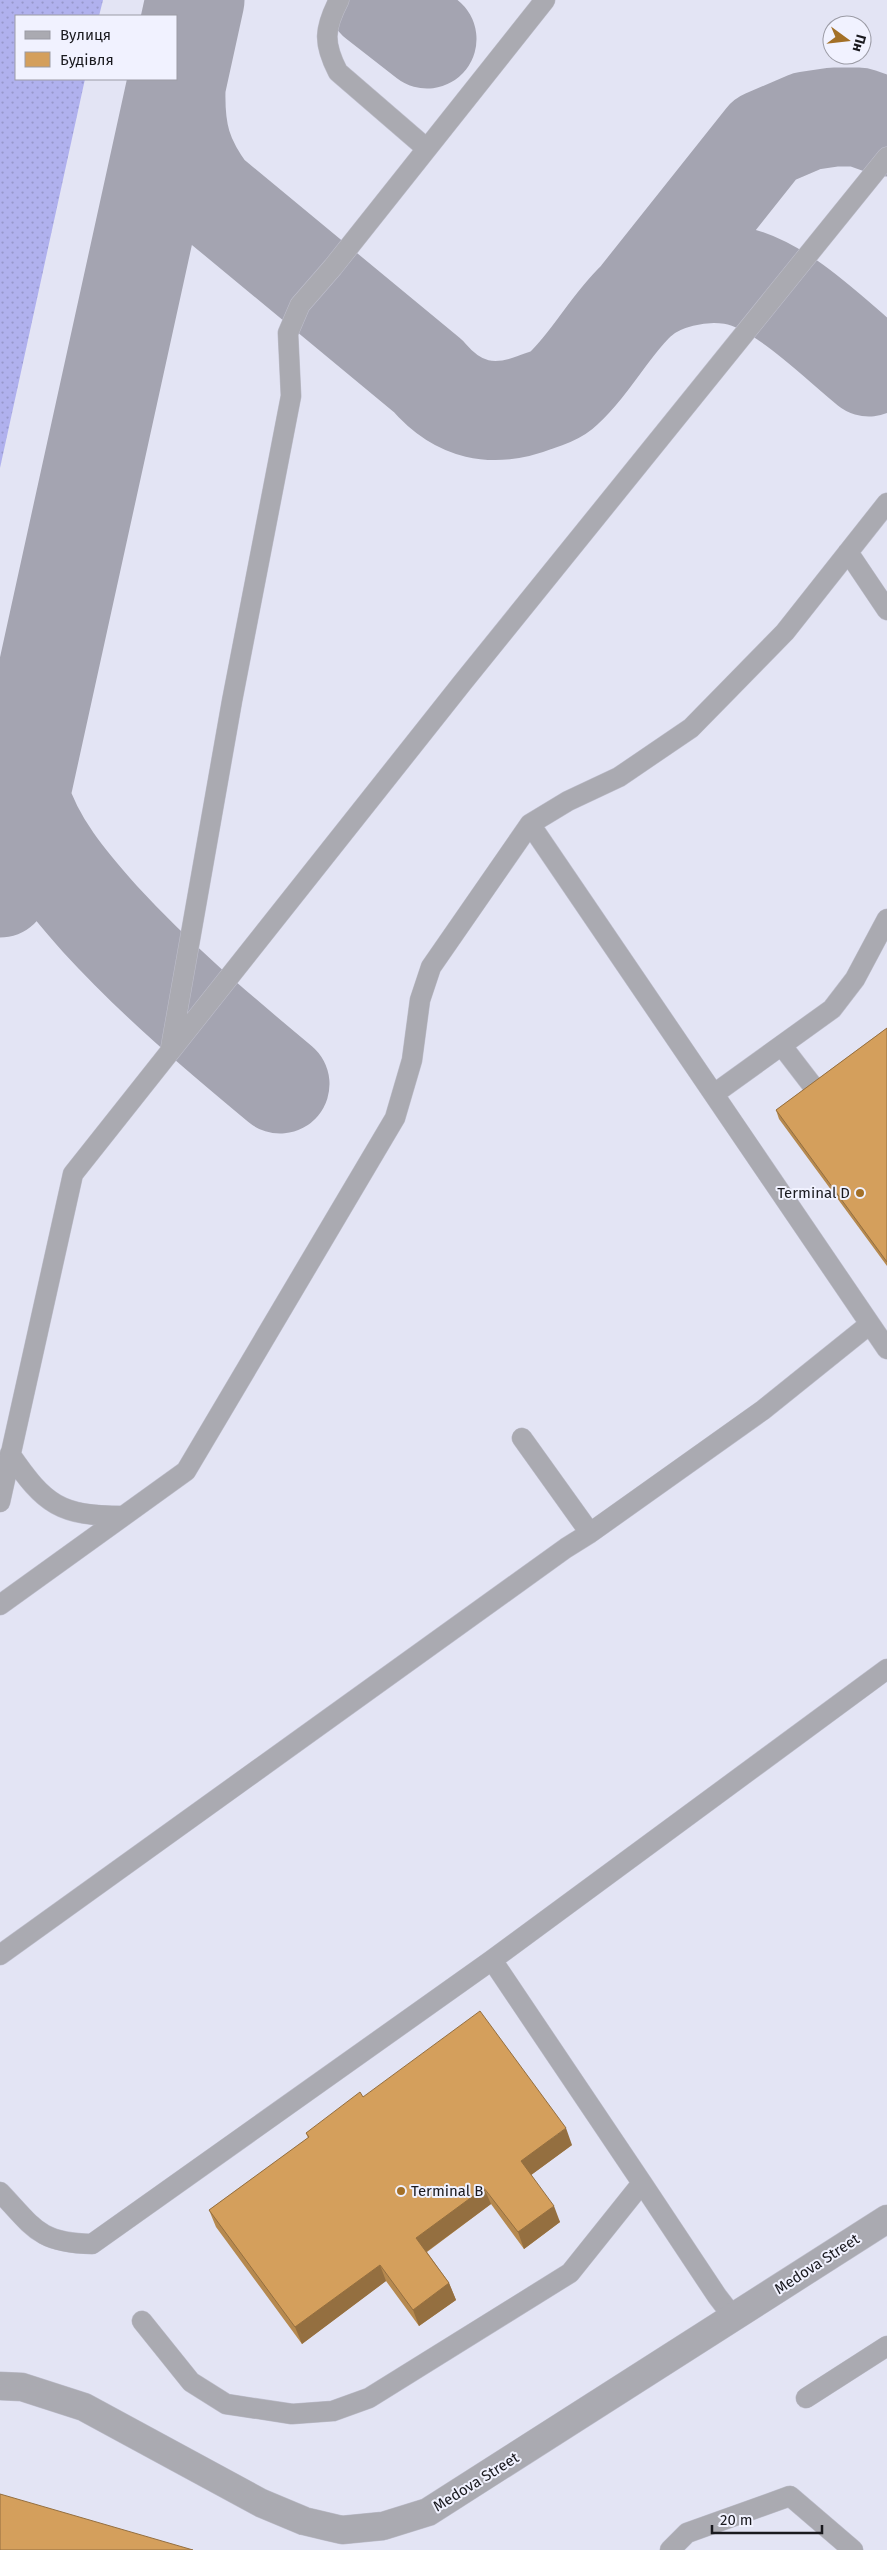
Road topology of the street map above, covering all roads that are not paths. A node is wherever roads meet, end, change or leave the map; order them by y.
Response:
1 (339, 0) edge
2 (545, 0) edge
3 (426, 148) junction
4 (887, 156) edge
5 (887, 503) edge
6 (848, 552) junction
7 (887, 610) edge
8 (530, 824) junction
9 (887, 919) edge
10 (782, 1046) junction
11 (170, 1048) junction
12 (812, 1085) edge
13 (714, 1094) junction
14 (870, 1324) junction
15 (887, 1348) edge
16 (522, 1438) dead end
17 (10, 1454) junction
18 (0, 1502) edge
19 (123, 1516) junction
20 (590, 1533) junction
21 (0, 1604) edge
22 (887, 1669) edge
23 (0, 1955) edge
24 (492, 1960) junction
25 (642, 2183) junction
26 (0, 2192) edge
27 (887, 2219) edge
28 (734, 2318) junction
29 (142, 2322) dead end
30 (887, 2346) edge
31 (0, 2386) edge
32 (806, 2398) dead end
33 (670, 2550) edge
34 (853, 2550) edge

1 - 3 lane
2 - 3 lane
3 - 11 lane
4 - 11 lane
5 - 6 lane
6 - 7 lane
6 - 8 lane
8 - 13 lane
8 - 19 lane
9 - 10 lane
10 - 12 lane
10 - 13 lane
11 - 17 lane
13 - 14 lane
14 - 15 lane
14 - 20 lane
16 - 20 lane
17 - 18 lane
17 - 19 lane
19 - 21 lane
20 - 23 lane
22 - 24 lane
24 - 25 lane
24 - 26 lane
25 - 28 lane
25 - 29 lane
27 - 28 street, Medova Street
28 - 31 street, Medova Street
30 - 32 lane
33 - 34 lane

